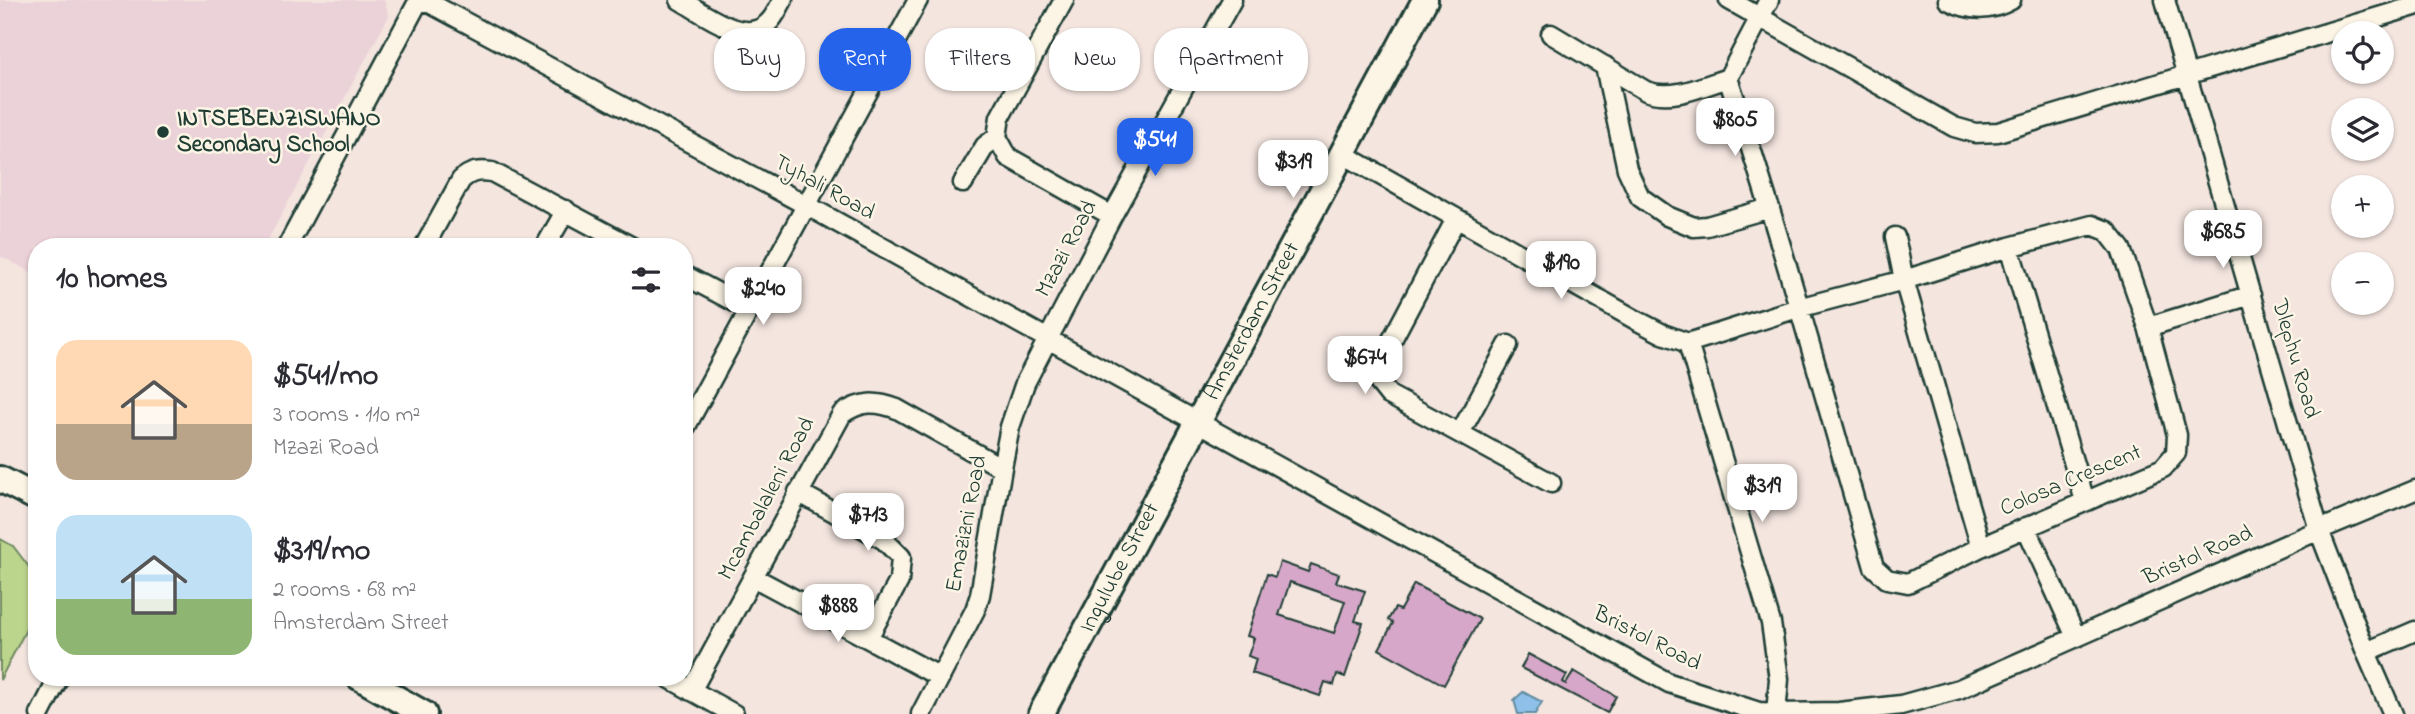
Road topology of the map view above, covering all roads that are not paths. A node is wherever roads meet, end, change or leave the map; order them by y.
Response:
1 (421, 0) edge
2 (680, 0) edge
3 (783, 0) edge
4 (918, 0) edge
5 (1064, 0) edge
6 (1232, 0) edge
7 (1425, 0) edge
8 (1729, 0) edge
9 (1769, 0) edge
10 (1948, 0) edge
11 (2011, 0) edge
12 (2165, 0) edge
13 (2370, 0) edge
14 (2415, 6) edge
15 (1759, 17) junction
16 (2375, 18) junction
17 (1551, 34) dead end
18 (1605, 66) junction
19 (2185, 74) junction
20 (1728, 78) junction
21 (997, 137) junction
22 (1343, 154) junction
23 (963, 183) dead end
24 (806, 205) junction
25 (1770, 208) junction
26 (566, 210) junction
27 (1112, 216) junction
28 (1456, 219) junction
29 (1895, 236) dead end
30 (292, 238) edge
31 (429, 238) edge
32 (550, 238) edge
33 (616, 238) edge
34 (2008, 247) junction
35 (693, 280) edge
36 (1904, 280) junction
37 (2251, 295) junction
38 (1798, 308) junction
39 (750, 310) junction
40 (2147, 327) junction
41 (1048, 339) junction
42 (1688, 342) junction
43 (1508, 345) dead end
44 (693, 414) edge
45 (1200, 421) junction
46 (1460, 433) junction
47 (1002, 468) junction
48 (0, 479) edge
49 (1551, 483) dead end
50 (2415, 490) edge
51 (799, 492) junction
52 (28, 493) edge
53 (2085, 501) junction
54 (2026, 527) junction
55 (2319, 530) junction
56 (1981, 547) junction
57 (753, 577) junction
58 (2415, 631) edge
59 (868, 638) junction
60 (2076, 638) junction
61 (2366, 653) junction
62 (940, 677) junction
63 (55, 686) edge
64 (375, 686) edge
65 (682, 686) edge
66 (691, 691) junction
67 (43, 713) edge
68 (424, 714) edge
69 (734, 714) edge
70 (921, 714) edge
71 (1041, 714) edge
72 (1776, 714) edge
73 (2393, 714) edge

1 - 24 street, Tyhali Road
1 - 30 street
2 - 3 street
4 - 24 street
5 - 21 street
6 - 27 street, Mzazi Road
7 - 22 street, Amsterdam Street
8 - 15 street
9 - 15 street
10 - 11 street
12 - 19 street, Dlephu Road
13 - 16 street
14 - 16 street
15 - 19 street
15 - 20 street
16 - 19 street
17 - 18 street
18 - 20 street
18 - 25 street
19 - 37 street, Dlephu Road
20 - 25 street, Colosa Crescent
21 - 23 street
21 - 27 street
22 - 28 street
22 - 45 street, Amsterdam Street
24 - 39 street
24 - 41 street, Tyhali Road
25 - 38 street, Colosa Crescent
26 - 31 street
26 - 32 street
26 - 33 street
27 - 41 street, Mzazi Road
28 - 42 street
28 - 46 street
29 - 36 street
34 - 36 street, Colosa Crescent
34 - 40 street, Colosa Crescent
34 - 53 street
35 - 39 street
36 - 38 street, Colosa Crescent
36 - 56 street
37 - 40 street
37 - 55 street, Dlephu Road
38 - 42 street
38 - 56 street, Colosa Crescent
39 - 44 street
40 - 53 street, Colosa Crescent
41 - 45 street, Tyhali Road
41 - 47 street, Emazizni Road
42 - 72 street
43 - 46 street
45 - 71 street, Ingulube Street
45 - 72 street, Bristol Road
46 - 49 street
47 - 51 street, Mcambalaleni Road
47 - 62 street, Emazizni Road
48 - 52 street
50 - 55 street, Bristol Road
51 - 57 street, Mcambalaleni Road
51 - 59 street
53 - 54 street, Colosa Crescent
54 - 56 street, Colosa Crescent
54 - 60 street
55 - 60 street, Bristol Road
55 - 61 street, Dlephu Road
57 - 59 street
57 - 66 street, Mcambalaleni Road
58 - 61 street
59 - 62 street
60 - 72 street, Bristol Road
61 - 73 street, Dlephu Road
62 - 70 street, Emazizni Road
63 - 67 street
64 - 68 street
65 - 66 street
66 - 69 street

